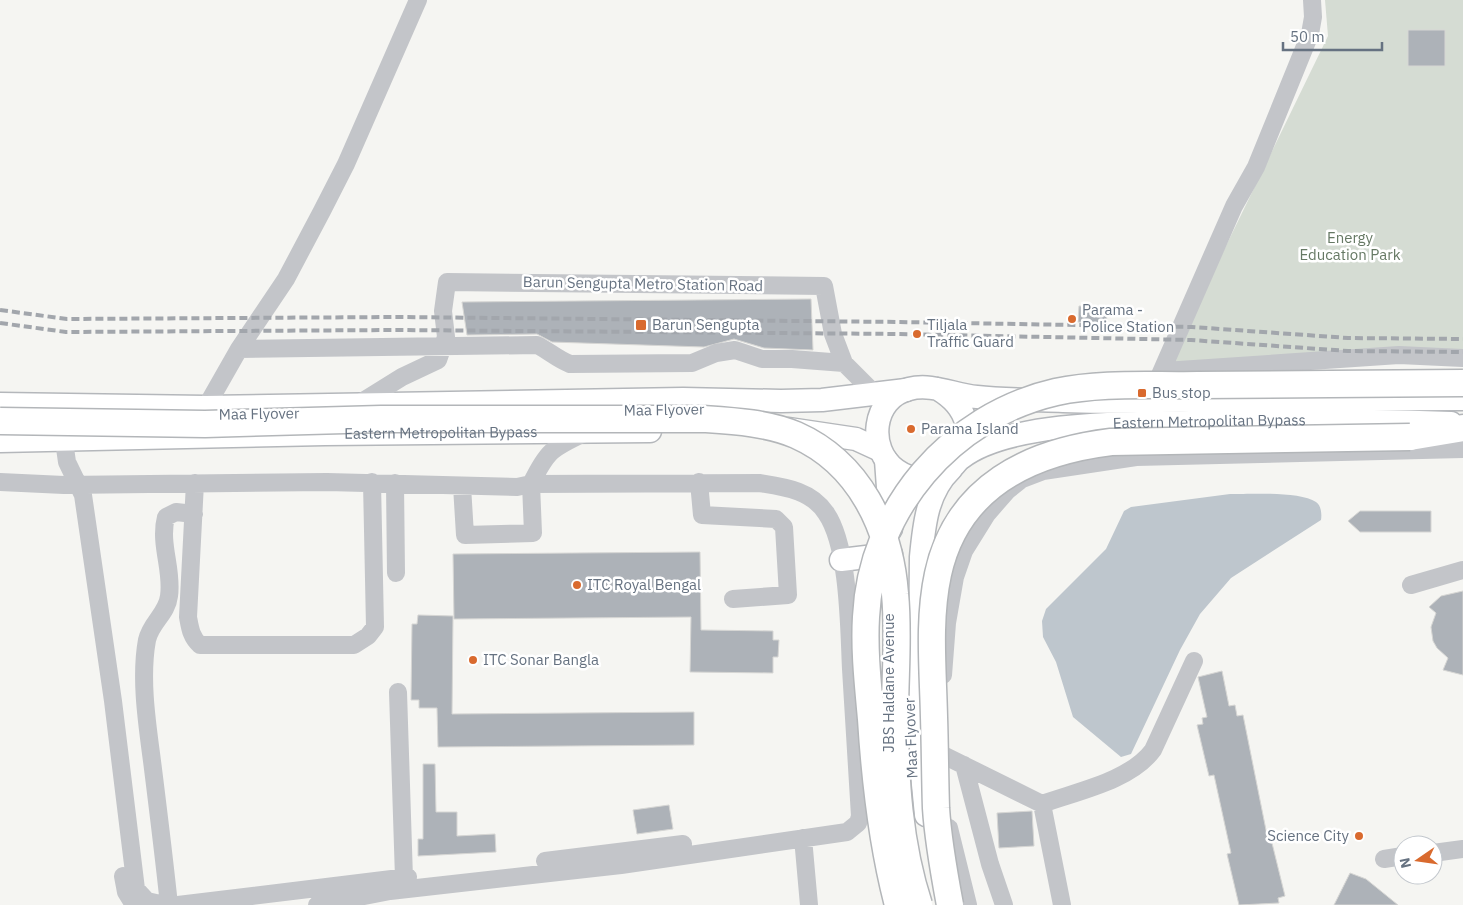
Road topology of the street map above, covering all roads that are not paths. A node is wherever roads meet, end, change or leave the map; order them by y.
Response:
1 (418, 0) edge
2 (1312, 0) edge
3 (443, 346) junction
4 (239, 348) junction
5 (1463, 358) edge
6 (844, 363) junction
7 (1164, 371) junction
8 (1463, 384) edge
9 (938, 389) junction
10 (906, 390) junction
11 (875, 394) junction
12 (1463, 399) edge
13 (1148, 401) junction
14 (0, 404) edge
15 (357, 405) junction
16 (206, 407) junction
17 (0, 411) edge
18 (1255, 420) junction
19 (0, 421) edge
20 (1463, 423) edge
21 (1463, 428) edge
22 (585, 433) junction
23 (0, 441) edge
24 (64, 441) junction
25 (1463, 449) edge
26 (883, 455) junction
27 (1189, 455) junction
28 (956, 463) junction
29 (0, 482) edge
30 (372, 482) junction
31 (699, 482) junction
32 (195, 483) junction
33 (395, 483) junction
34 (531, 484) junction
35 (77, 485) junction
36 (462, 486) junction
37 (194, 514) junction
38 (891, 554) junction
39 (841, 560) junction
40 (1463, 570) edge
41 (396, 572) dead end
42 (1411, 585) dead end
43 (734, 599) dead end
44 (1194, 660) dead end
45 (398, 692) dead end
46 (919, 744) junction
47 (941, 754) junction
48 (964, 765) junction
49 (1042, 804) junction
50 (891, 814) junction
51 (858, 823) junction
52 (803, 838) junction
53 (1463, 849) edge
54 (1443, 852) edge
55 (620, 858) junction
56 (1393, 858) edge
57 (1384, 859) dead end
58 (394, 883) junction
59 (142, 904) edge
60 (165, 905) edge
61 (169, 905) edge
62 (178, 905) edge
63 (317, 905) edge
64 (809, 905) edge
65 (898, 905) edge
66 (911, 905) edge
67 (919, 905) edge
68 (936, 905) edge
69 (950, 905) edge
70 (968, 905) edge
71 (1004, 905) edge
72 (1062, 905) edge

1 - 4 street
2 - 7 street
3 - 4 street
3 - 6 street
3 - 6 street, Barun Sengupta Metro Station Road
3 - 15 street
4 - 16 street
5 - 7 street
6 - 11 street, Barun Sengupta Metro Station Road
7 - 13 street
8 - 65 highway, bridge
9 - 10 main road
9 - 13 main road
9 - 28 main road
10 - 11 main road
10 - 26 main road
11 - 15 main road
12 - 13 main road
14 - 16 main road
15 - 16 main road
17 - 68 highway, Maa Flyover
18 - 20 main road, Eastern Metropolitan Bypass
18 - 27 street
18 - 28 main road, Eastern Metropolitan Bypass
19 - 67 highway, Maa Flyover, bridge
21 - 69 highway, bridge
22 - 24 main road, Eastern Metropolitan Bypass
22 - 26 main road, Eastern Metropolitan Bypass
22 - 34 street
23 - 24 main road, Eastern Metropolitan Bypass
24 - 35 street
25 - 27 street
26 - 28 main road
26 - 38 main road, JBS Haldane Avenue
27 - 47 street
28 - 46 main road, JBS Haldane Avenue
29 - 35 street
30 - 32 street
30 - 33 street
30 - 37 street
31 - 34 street
31 - 39 street
31 - 43 street
32 - 35 street
32 - 37 street
33 - 36 street
33 - 41 street
34 - 36 street
34 - 36 street
35 - 59 street
37 - 61 street
38 - 39 main road
38 - 50 main road, JBS Haldane Avenue
39 - 51 street
40 - 42 street
44 - 49 street
45 - 58 street
46 - 47 street
46 - 69 main road, JBS Haldane Avenue
47 - 48 street
47 - 70 street
48 - 49 street
48 - 71 street
49 - 72 street
50 - 51 street
50 - 66 main road, JBS Haldane Avenue
51 - 52 street
51 - 55 street
52 - 55 street
52 - 64 street
53 - 54 street
55 - 58 street
56 - 57 street
58 - 62 street
58 - 63 street
59 - 60 street

